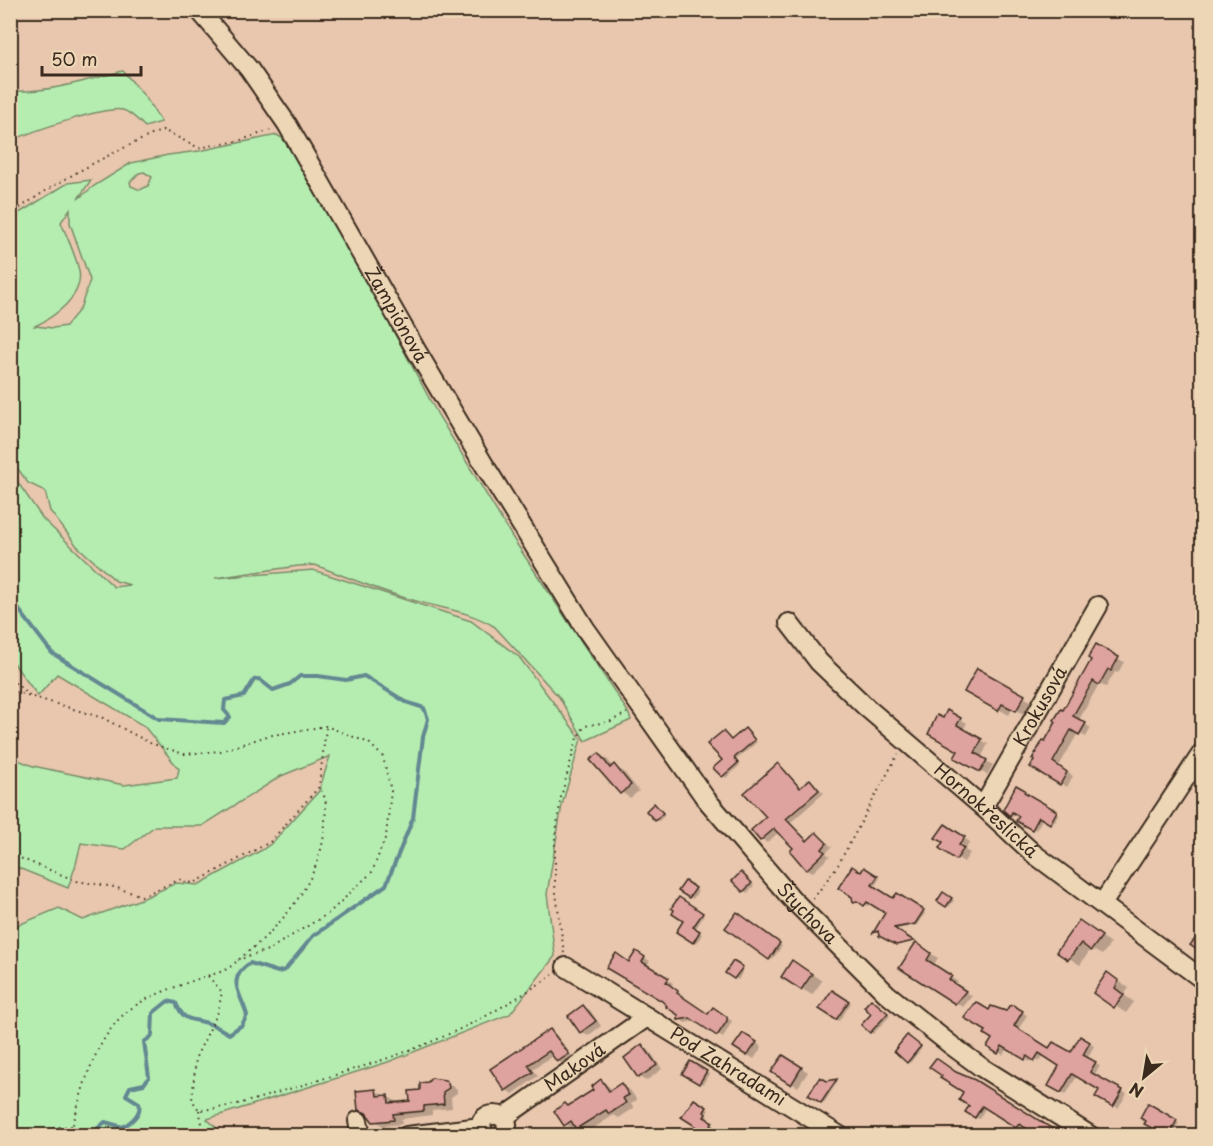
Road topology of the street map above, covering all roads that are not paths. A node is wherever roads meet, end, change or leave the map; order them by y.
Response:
1 (199, 10) edge
2 (1098, 606) dead end
3 (789, 623) dead end
4 (585, 628) joint
5 (1203, 753) edge
6 (983, 807) junction
7 (1102, 904) junction
8 (566, 967) road end
9 (1203, 979) edge
10 (647, 1017) junction
11 (502, 1127) edge
12 (484, 1131) edge
13 (407, 1136) edge
14 (840, 1136) edge
15 (1092, 1136) edge

1 - 4 street, Žampiónová
2 - 6 street, Krokusová
3 - 6 street, Hornokřeslická
4 - 15 street, Štychova
5 - 7 street
6 - 7 street, Hornokřeslická
7 - 9 street, Hornokřeslická
8 - 10 street, Pod Zahradami
10 - 11 street, Maková
10 - 14 street, Pod Zahradami
11 - 12 street, Maková
12 - 13 street, Maková

